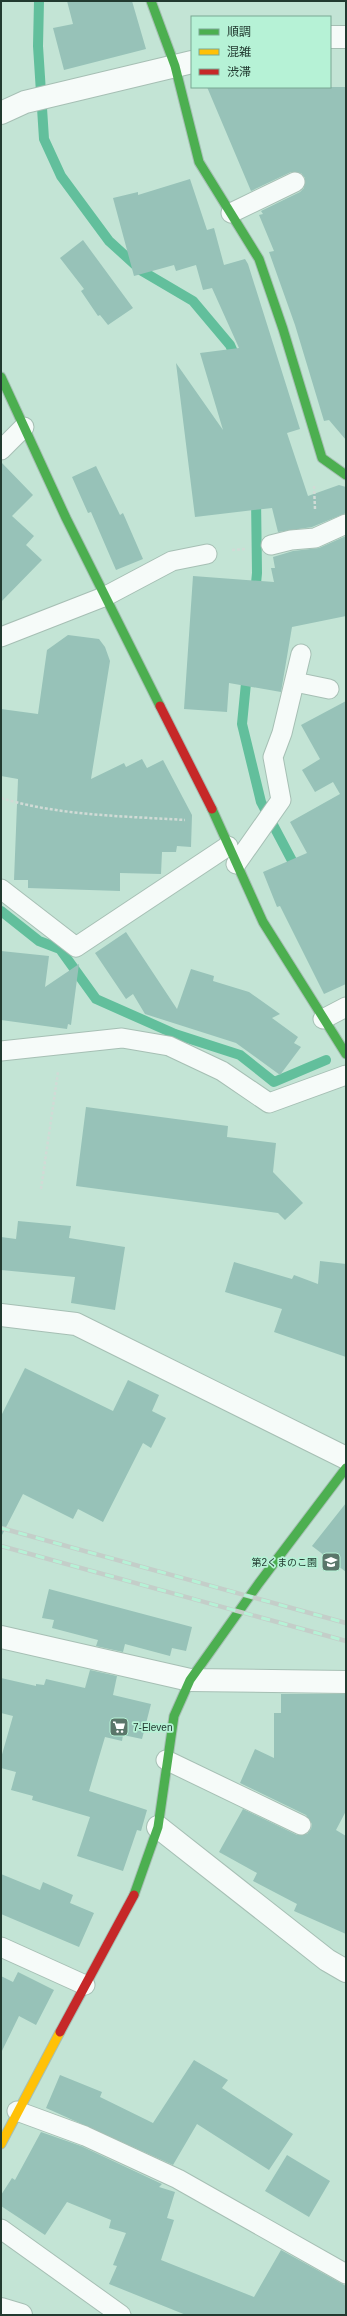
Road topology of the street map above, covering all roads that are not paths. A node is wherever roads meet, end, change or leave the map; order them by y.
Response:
1 (151, 1) edge
2 (331, 37) edge
3 (346, 37) edge
4 (183, 64) edge
5 (1, 113) edge
6 (295, 182) dead end
7 (231, 213) junction
8 (1, 377) edge
9 (24, 427) junction
10 (1, 450) edge
11 (346, 475) edge
12 (346, 524) edge
13 (271, 545) dead end
14 (207, 554) dead end
15 (106, 596) junction
16 (1, 637) edge
17 (301, 654) dead end
18 (294, 682) junction
19 (329, 689) dead end
20 (228, 846) junction
21 (236, 864) junction
22 (1, 889) edge
23 (335, 1012) edge
24 (1, 1051) edge
25 (346, 1054) edge
26 (346, 1075) edge
27 (1, 1315) edge
28 (346, 1458) edge
29 (346, 1468) edge
30 (1, 1637) edge
31 (190, 1680) junction
32 (346, 1682) edge
33 (166, 1760) junction
34 (301, 1825) dead end
35 (158, 1827) junction
36 (1, 1947) edge
37 (346, 1971) edge
38 (85, 1985) junction
39 (17, 2111) junction
40 (1, 2144) edge
41 (1, 2229) edge
42 (346, 2274) edge
43 (1, 2310) edge
44 (21, 2315) edge
45 (121, 2315) edge

1 - 4 street
2 - 3 street
4 - 5 street
4 - 7 street
6 - 7 lane
7 - 11 street
8 - 9 street
9 - 10 lane
9 - 15 street
12 - 13 lane
14 - 15 lane
15 - 16 lane
15 - 20 street
17 - 18 lane
18 - 19 lane
18 - 21 lane
20 - 21 street
20 - 22 lane
21 - 23 street
23 - 25 street
24 - 26 lane
27 - 28 street
29 - 31 street
30 - 31 street
31 - 32 street
31 - 33 street
33 - 34 lane
33 - 35 street
35 - 37 street
35 - 38 street
36 - 38 lane
38 - 39 street
39 - 40 street
39 - 42 lane
41 - 45 lane
43 - 44 street

